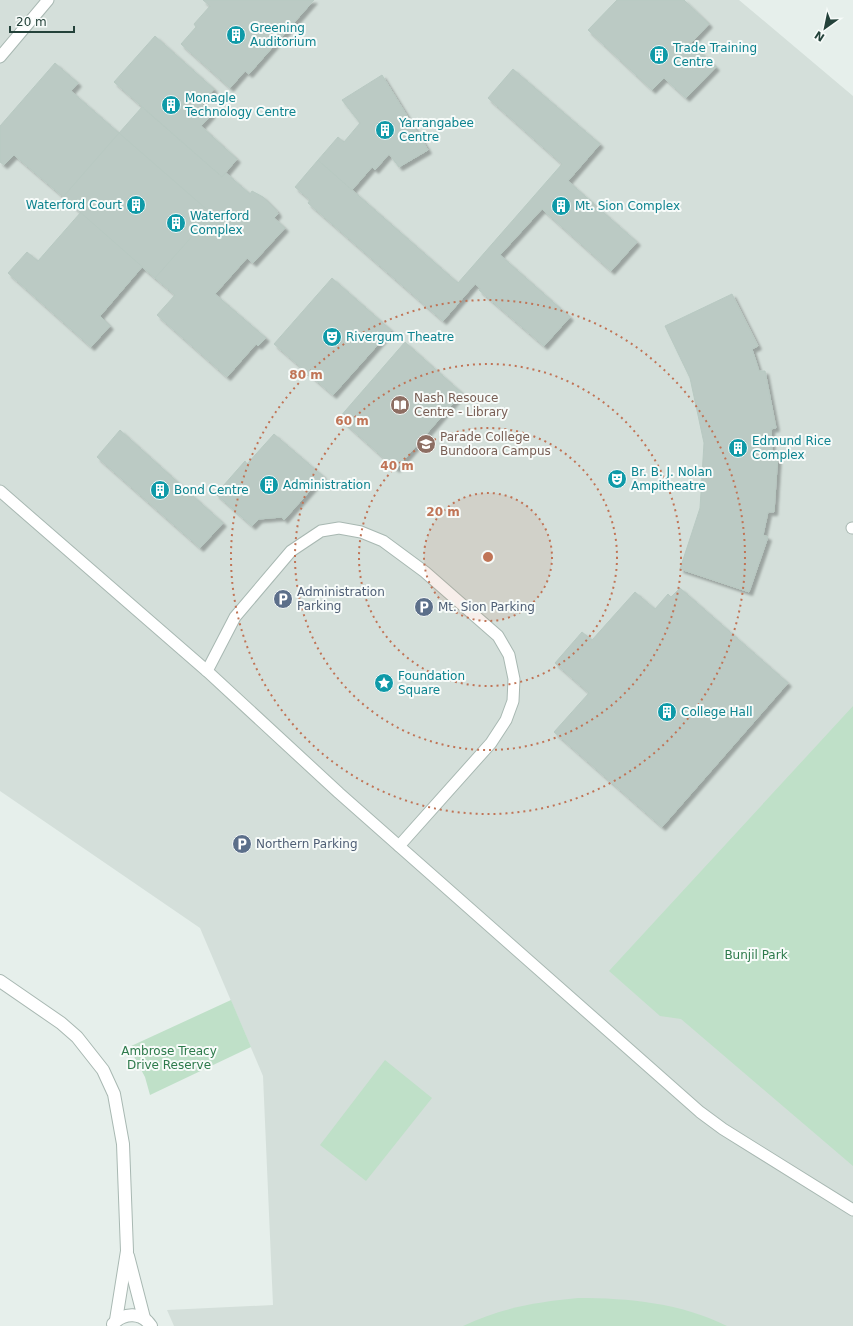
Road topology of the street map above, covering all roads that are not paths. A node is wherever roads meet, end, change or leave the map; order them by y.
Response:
1 (48, 0) edge
2 (0, 57) edge
3 (0, 491) edge
4 (207, 671) junction
5 (399, 846) junction
6 (0, 981) edge
7 (853, 1210) edge
8 (126, 1251) junction
9 (148, 1322) edge
10 (112, 1325) edge

1 - 2 lane
3 - 4 lane
4 - 5 lane
4 - 5 lane
5 - 7 lane
6 - 8 street
8 - 9 street
8 - 10 street
9 - 10 street

